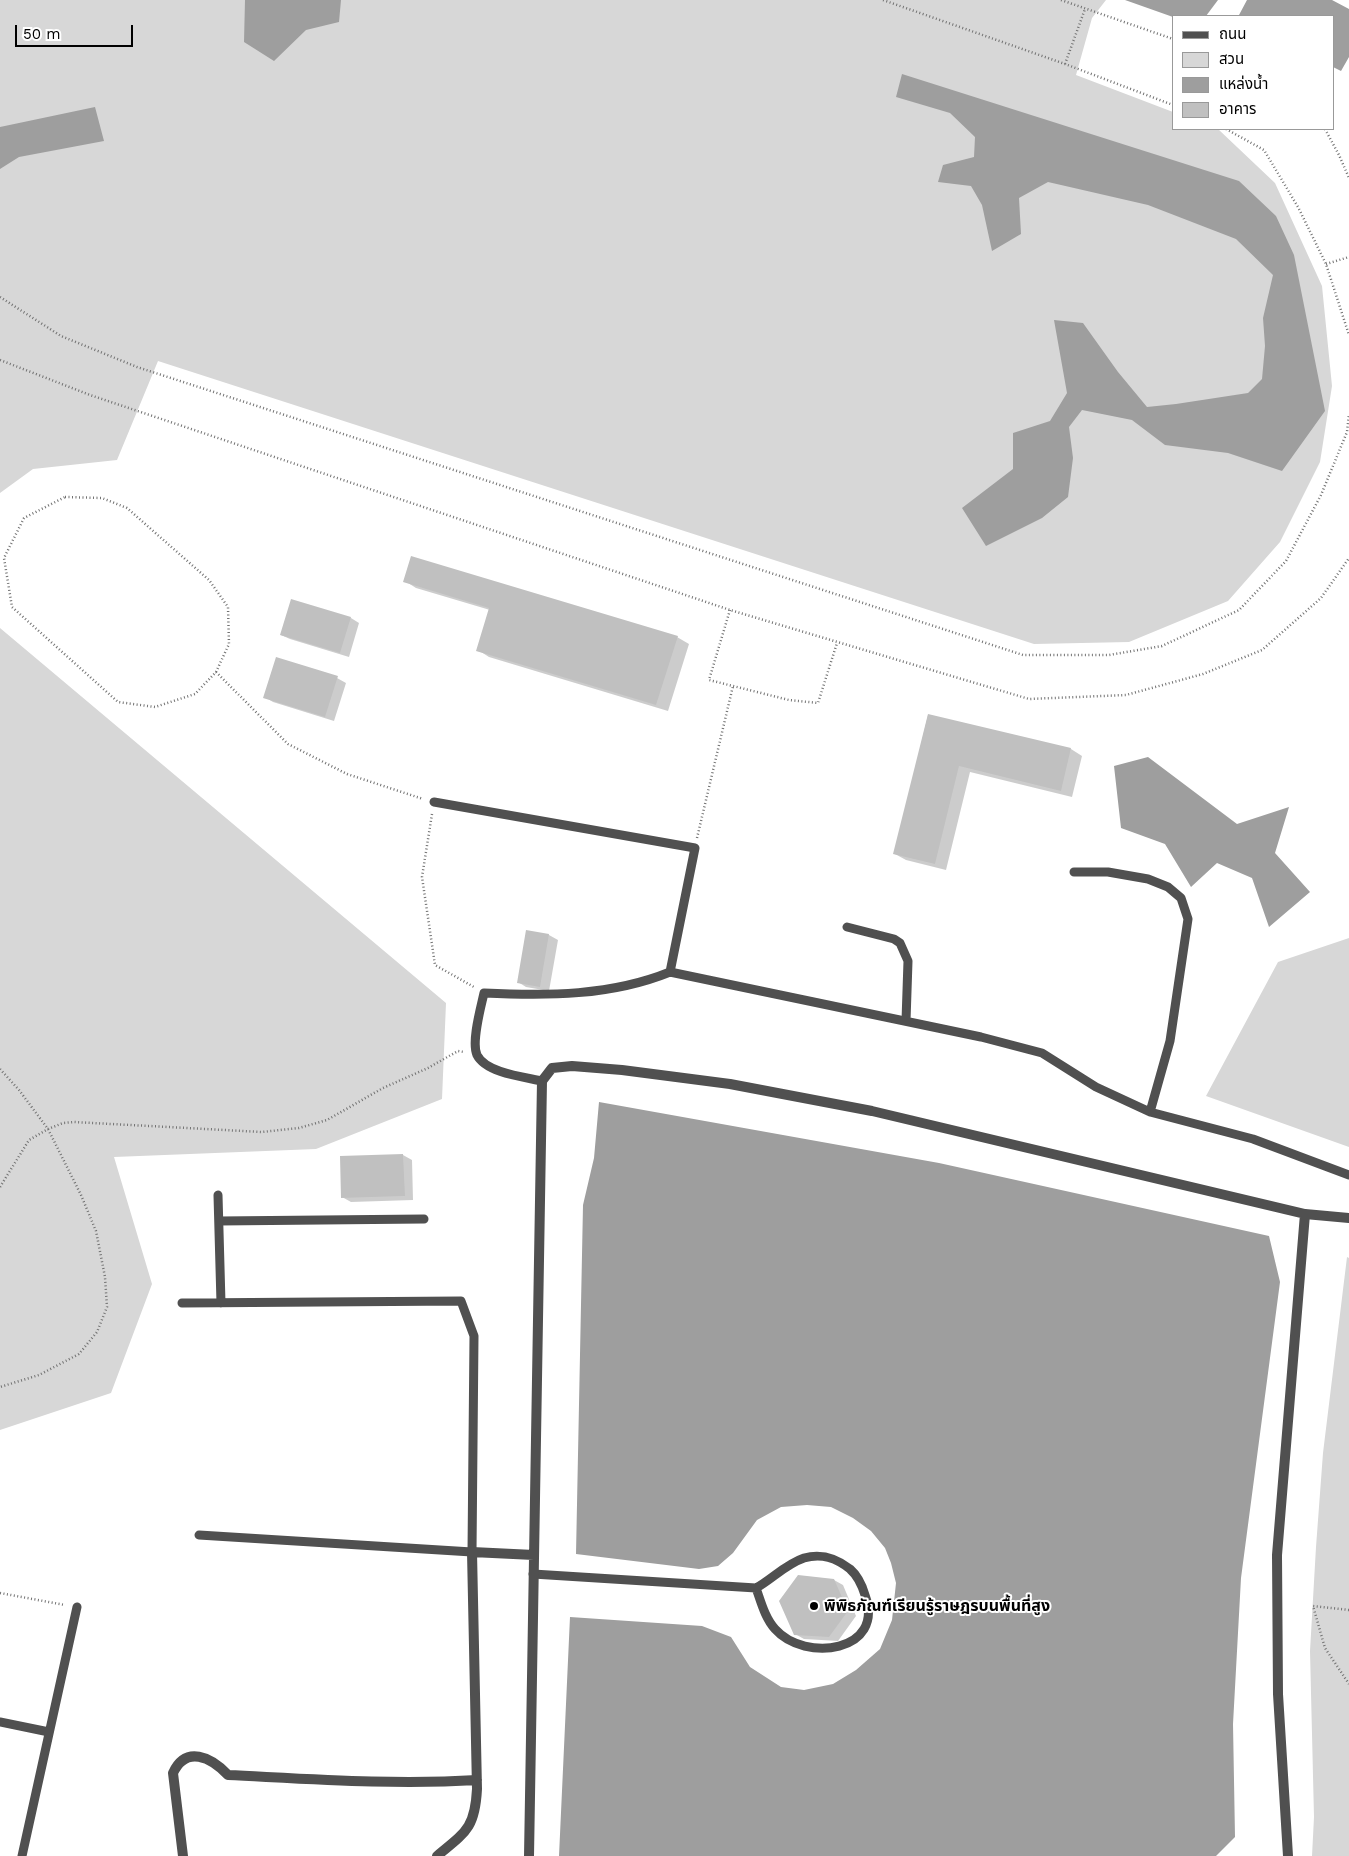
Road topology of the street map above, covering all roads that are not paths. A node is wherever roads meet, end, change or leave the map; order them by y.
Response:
1 (434, 802) road end
2 (1074, 872) dead end
3 (847, 927) dead end
4 (670, 972) junction
5 (906, 1021) junction
6 (542, 1081) junction
7 (1150, 1112) junction
8 (1349, 1175) edge
9 (218, 1195) dead end
10 (1305, 1214) junction
11 (1349, 1218) edge
12 (424, 1219) dead end
13 (219, 1221) junction
14 (182, 1303) dead end
15 (220, 1303) junction
16 (199, 1535) dead end
17 (472, 1552) junction
18 (534, 1555) junction
19 (534, 1574) junction
20 (756, 1588) junction
21 (77, 1608) road end
22 (0, 1722) edge
23 (49, 1732) junction
24 (477, 1780) junction
25 (22, 1856) edge
26 (183, 1856) edge
27 (438, 1856) edge
28 (529, 1856) edge
29 (1288, 1856) edge

1 - 4 lane
2 - 7 lane
3 - 5 lane
4 - 5 lane
4 - 6 lane
5 - 7 lane
6 - 10 street
6 - 18 street
7 - 8 lane
9 - 13 lane
10 - 11 street
10 - 29 street
12 - 13 lane
13 - 15 lane
14 - 15 lane
15 - 17 lane
16 - 17 lane
17 - 18 street
17 - 24 street
18 - 19 street
19 - 20 lane
19 - 28 street
20 - 20 lane
21 - 23 lane
22 - 23 lane
23 - 25 lane
24 - 26 street
24 - 27 street

